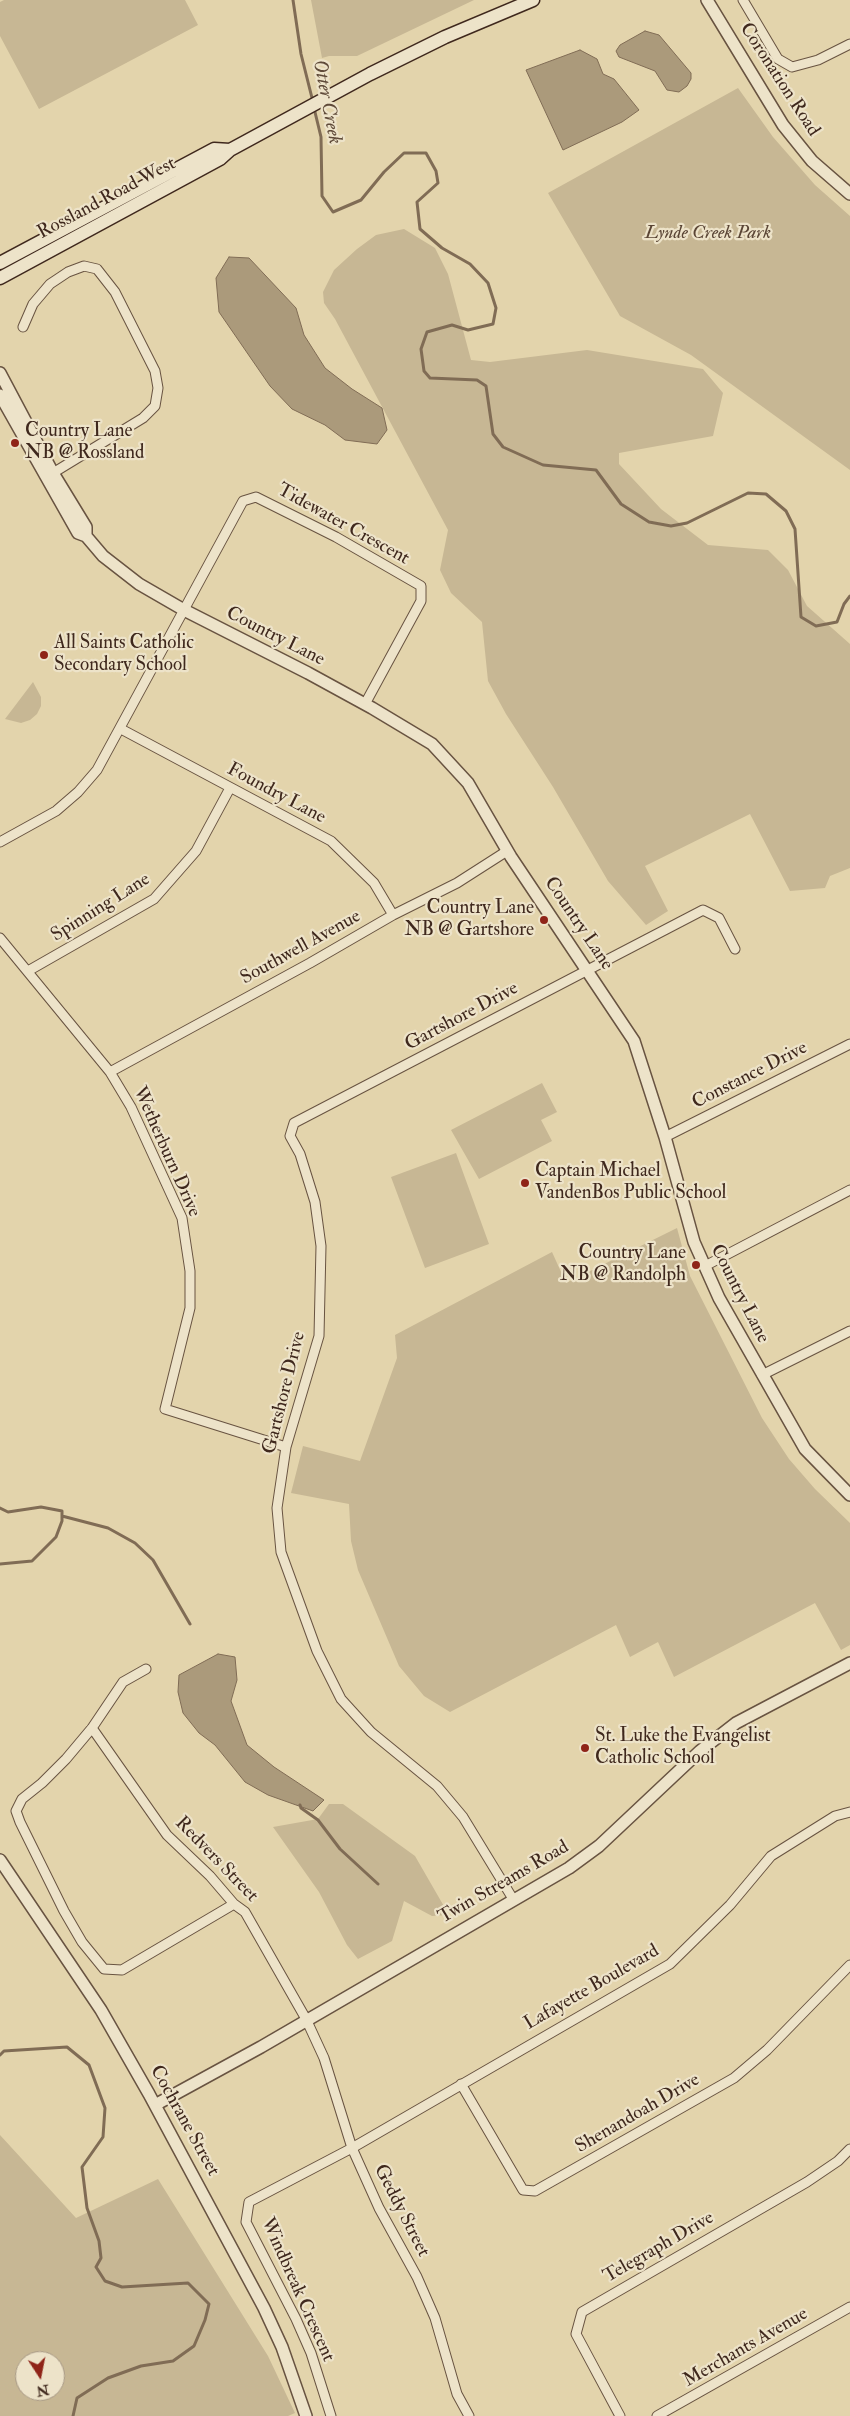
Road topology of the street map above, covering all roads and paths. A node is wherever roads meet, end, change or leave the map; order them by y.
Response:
1 (533, 0) edge
2 (707, 0) edge
3 (743, 0) edge
4 (850, 44) edge
5 (230, 150) junction
6 (850, 194) edge
7 (0, 263) edge
8 (0, 278) edge
9 (23, 327) dead end
10 (0, 373) edge
11 (0, 395) edge
12 (49, 475) junction
13 (184, 610) junction
14 (365, 704) junction
15 (120, 729) junction
16 (230, 788) junction
17 (0, 842) edge
18 (507, 851) junction
19 (393, 915) junction
20 (0, 938) edge
21 (735, 949) dead end
22 (587, 970) junction
23 (28, 971) junction
24 (850, 1044) edge
25 (110, 1072) junction
26 (666, 1137) junction
27 (850, 1190) edge
28 (705, 1266) junction
29 (850, 1331) edge
30 (762, 1375) junction
31 (286, 1448) junction
32 (850, 1494) edge
33 (850, 1663) edge
34 (146, 1668) dead end
35 (92, 1728) junction
36 (850, 1812) edge
37 (0, 1860) edge
38 (512, 1899) junction
39 (234, 1904) junction
40 (850, 1965) edge
41 (306, 2019) junction
42 (462, 2084) junction
43 (155, 2105) junction
44 (352, 2148) junction
45 (850, 2149) edge
46 (850, 2308) edge
47 (306, 2416) edge
48 (331, 2416) edge
49 (469, 2416) edge
50 (620, 2416) edge
51 (657, 2416) edge

1 - 5 main road, Rossland Road West
2 - 6 street, Coronation Road
3 - 4 street
5 - 7 main road, Rossland Road West
5 - 8 main road, Rossland Road West
9 - 12 street
10 - 12 street, Country Lane
11 - 12 street, Country Lane
12 - 13 street, Country Lane
13 - 14 street, Country Lane
13 - 14 street, Tidewater Crescent
13 - 15 street
14 - 18 street, Country Lane
15 - 16 street, Foundry Lane
15 - 17 street
16 - 19 street, Foundry Lane
16 - 23 street, Spinning Lane
18 - 19 street, Southwell Avenue
18 - 22 street, Country Lane
19 - 25 street, Southwell Avenue
20 - 23 street, Wetherburn Drive
21 - 22 street, Gartshore Drive
22 - 26 street, Country Lane
22 - 31 street, Gartshore Drive
23 - 25 street, Wetherburn Drive
24 - 26 street, Constance Drive
25 - 31 street, Wetherburn Drive
26 - 28 street, Country Lane
27 - 28 street
28 - 30 street, Country Lane
29 - 30 street
30 - 32 street, Country Lane
31 - 38 street, Gartshore Drive
33 - 38 street, Twin Streams Road
34 - 35 street
35 - 39 street, Redvers Street
35 - 39 street
36 - 42 street, Lafayette Boulevard
37 - 43 street, Cochrane Street
38 - 41 street, Twin Streams Road
39 - 41 street, Redvers Street
40 - 42 street, Shenandoah Drive
41 - 43 street, Twin Streams Road
41 - 44 street, Geddy Street
42 - 44 street, Lafayette Boulevard
43 - 47 street, Cochrane Street
44 - 48 street, Windbreak Crescent
44 - 49 street, Geddy Street
45 - 50 street, Telegraph Drive
46 - 51 street, Merchants Avenue

